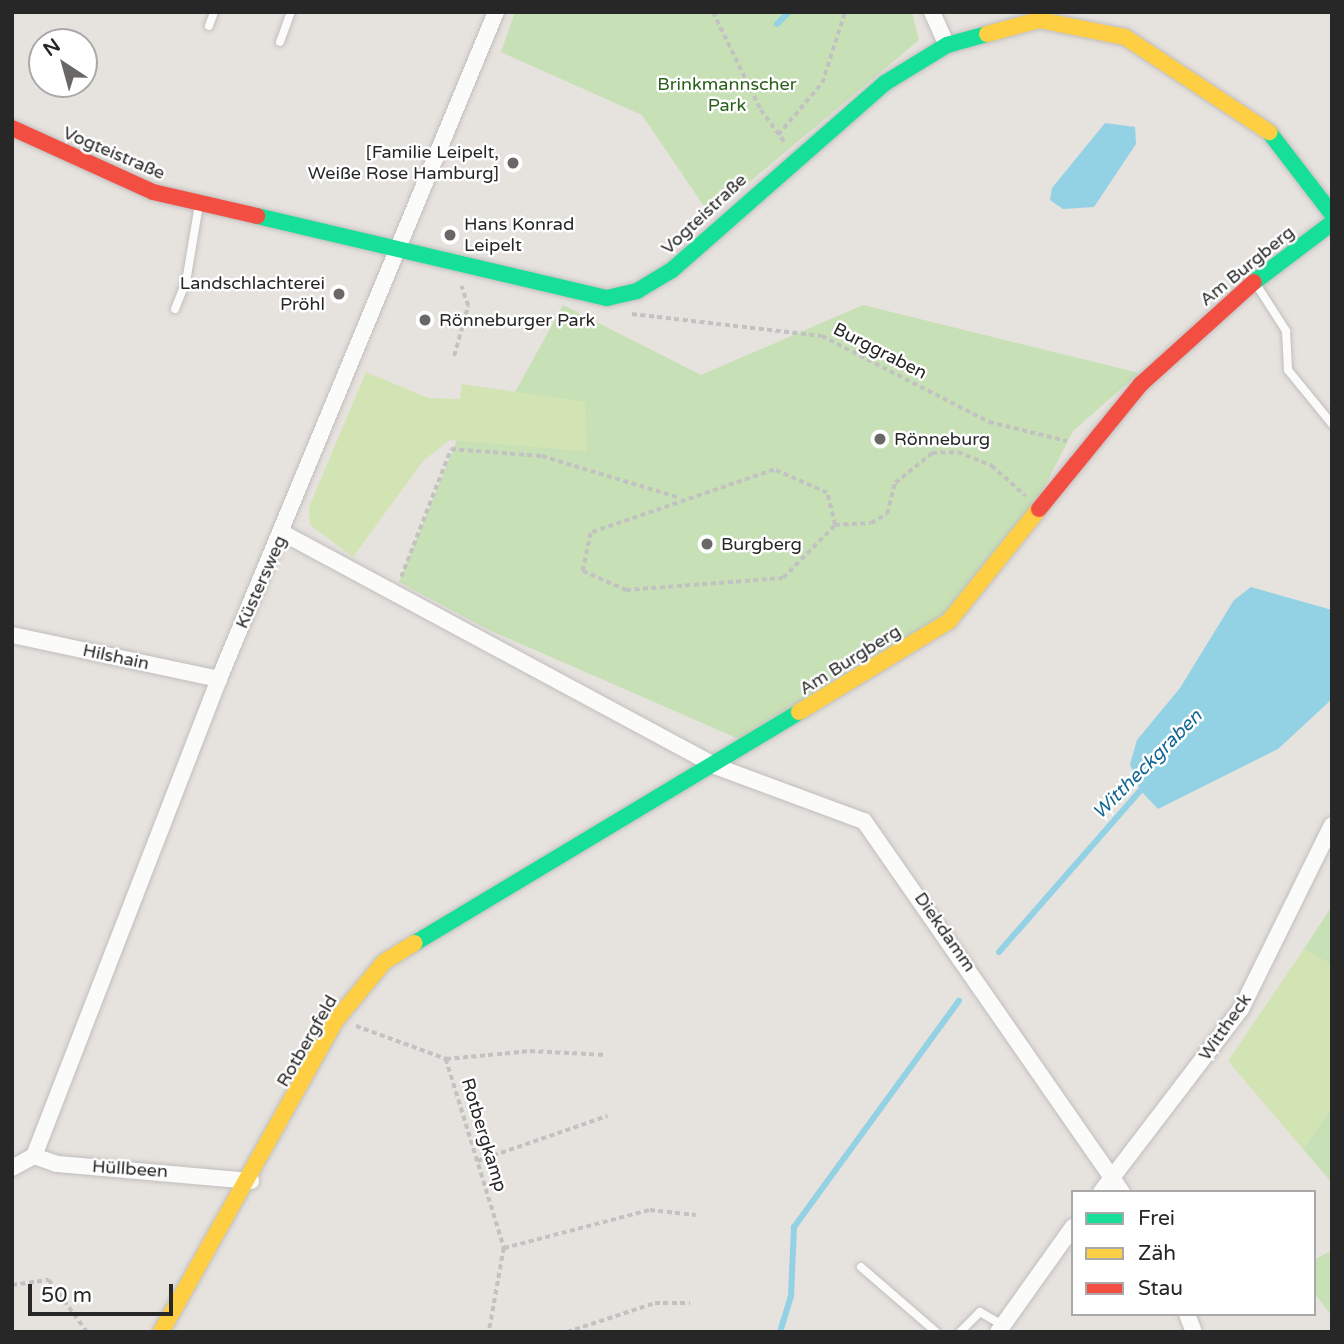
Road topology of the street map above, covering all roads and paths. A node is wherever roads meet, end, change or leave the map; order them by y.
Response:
1 (214, 12) edge
2 (291, 12) edge
3 (496, 12) edge
4 (713, 12) edge
5 (845, 12) edge
6 (932, 12) edge
7 (209, 26) dead end
8 (280, 42) dead end
9 (947, 45) junction
10 (12, 128) edge
11 (778, 135) junction
12 (796, 155) junction
13 (199, 204) junction
14 (1332, 214) edge
15 (1332, 223) edge
16 (401, 253) junction
17 (1255, 281) junction
18 (453, 282) dead end
19 (624, 296) junction
20 (175, 309) dead end
21 (454, 356) dead end
22 (1332, 424) edge
23 (1086, 447) junction
24 (682, 498) junction
25 (1038, 511) junction
26 (835, 525) junction
27 (283, 533) junction
28 (394, 595) junction
29 (12, 635) edge
30 (219, 679) junction
31 (715, 766) junction
32 (1332, 825) edge
33 (337, 1019) junction
34 (607, 1055) dead end
35 (446, 1059) junction
36 (607, 1116) dead end
37 (34, 1156) junction
38 (477, 1161) junction
39 (12, 1168) edge
40 (1113, 1176) junction
41 (251, 1181) junction
42 (1102, 1190) edge
43 (1121, 1190) edge
44 (696, 1215) dead end
45 (1071, 1230) edge
46 (504, 1248) junction
47 (861, 1267) dead end
48 (12, 1285) edge
49 (690, 1303) dead end
50 (1000, 1328) edge
51 (87, 1332) edge
52 (161, 1332) edge
53 (489, 1332) edge
54 (568, 1332) edge
55 (936, 1332) edge
56 (960, 1332) edge

1 - 7 lane
2 - 8 lane
3 - 16 street, Küstersweg
4 - 11 path
5 - 11 path
6 - 9 street
9 - 12 street, Vogteistraße
9 - 14 street, Vogteistraße
10 - 13 street, Vogteistraße
11 - 12 path
12 - 19 street, Vogteistraße
13 - 16 street, Vogteistraße
13 - 20 lane
15 - 17 street, Am Burgberg
16 - 19 street, Vogteistraße
16 - 27 street, Küstersweg
17 - 22 lane
17 - 23 street, Am Burgberg
18 - 21 path
19 - 23 path, Burggraben
23 - 25 street, Am Burgberg
24 - 26 path
24 - 26 path
24 - 28 path
25 - 26 path
25 - 31 street, Am Burgberg
27 - 28 street
27 - 30 street, Küstersweg
28 - 31 street
29 - 30 street, Hilshain
30 - 37 street, Küstersweg
31 - 33 street, Rotbergfeld
31 - 40 street, Diekdamm
32 - 40 street, Wittheck
33 - 35 path, Rotbergkamp
33 - 41 street, Rotbergfeld
34 - 35 path
35 - 38 path, Rotbergkamp
36 - 38 path
37 - 39 street
37 - 41 street, Hüllbeen
38 - 46 path, Rotbergkamp
40 - 42 street, Wittheck
40 - 43 street, Diekdamm
41 - 52 street, Rotbergfeld
44 - 46 path
45 - 50 street
46 - 53 path, Rotbergkamp
47 - 55 lane
48 - 51 path
49 - 54 path
50 - 56 lane

